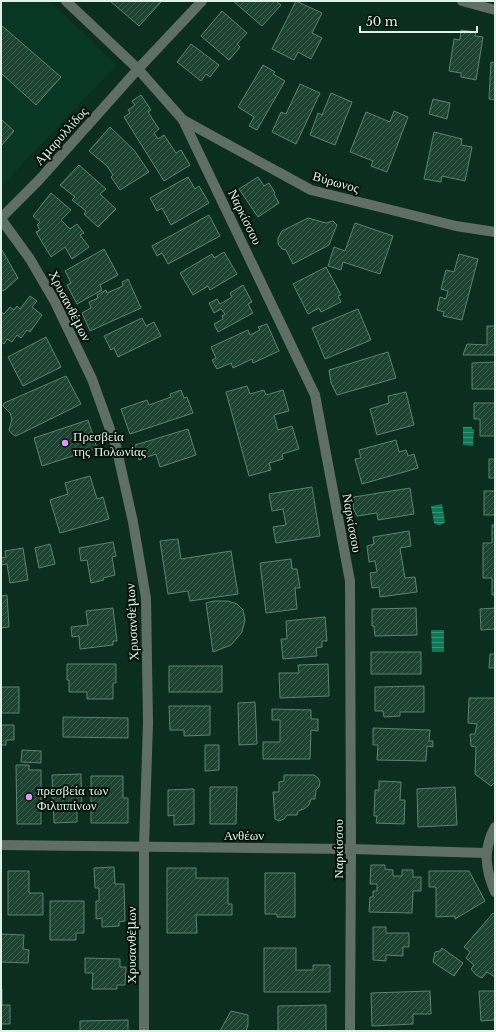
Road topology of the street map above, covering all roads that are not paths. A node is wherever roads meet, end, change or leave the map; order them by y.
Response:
1 (66, 1) edge
2 (202, 1) edge
3 (462, 1) edge
4 (495, 10) edge
5 (138, 69) junction
6 (183, 120) junction
7 (1, 218) edge
8 (495, 232) edge
9 (495, 827) edge
10 (1, 845) edge
11 (144, 847) junction
12 (351, 849) junction
13 (486, 853) junction
14 (495, 892) edge
15 (144, 1031) edge
16 (350, 1031) edge

1 - 5 street, Ναρκίσσου
2 - 5 street, Αμαρυλλίδος
3 - 4 street
5 - 6 street, Ναρκίσσου
5 - 7 street, Αμαρυλλίδος
6 - 8 street, Βύρωνος
6 - 12 street, Ναρκίσσου
7 - 11 street, Χρυσανθέμων
9 - 13 street
10 - 11 street, Ανθέων
11 - 12 street, Ανθέων
11 - 15 street, Χρυσανθέμων
12 - 13 street, Ανθέων
12 - 16 street, Ναρκίσσου
13 - 14 street

